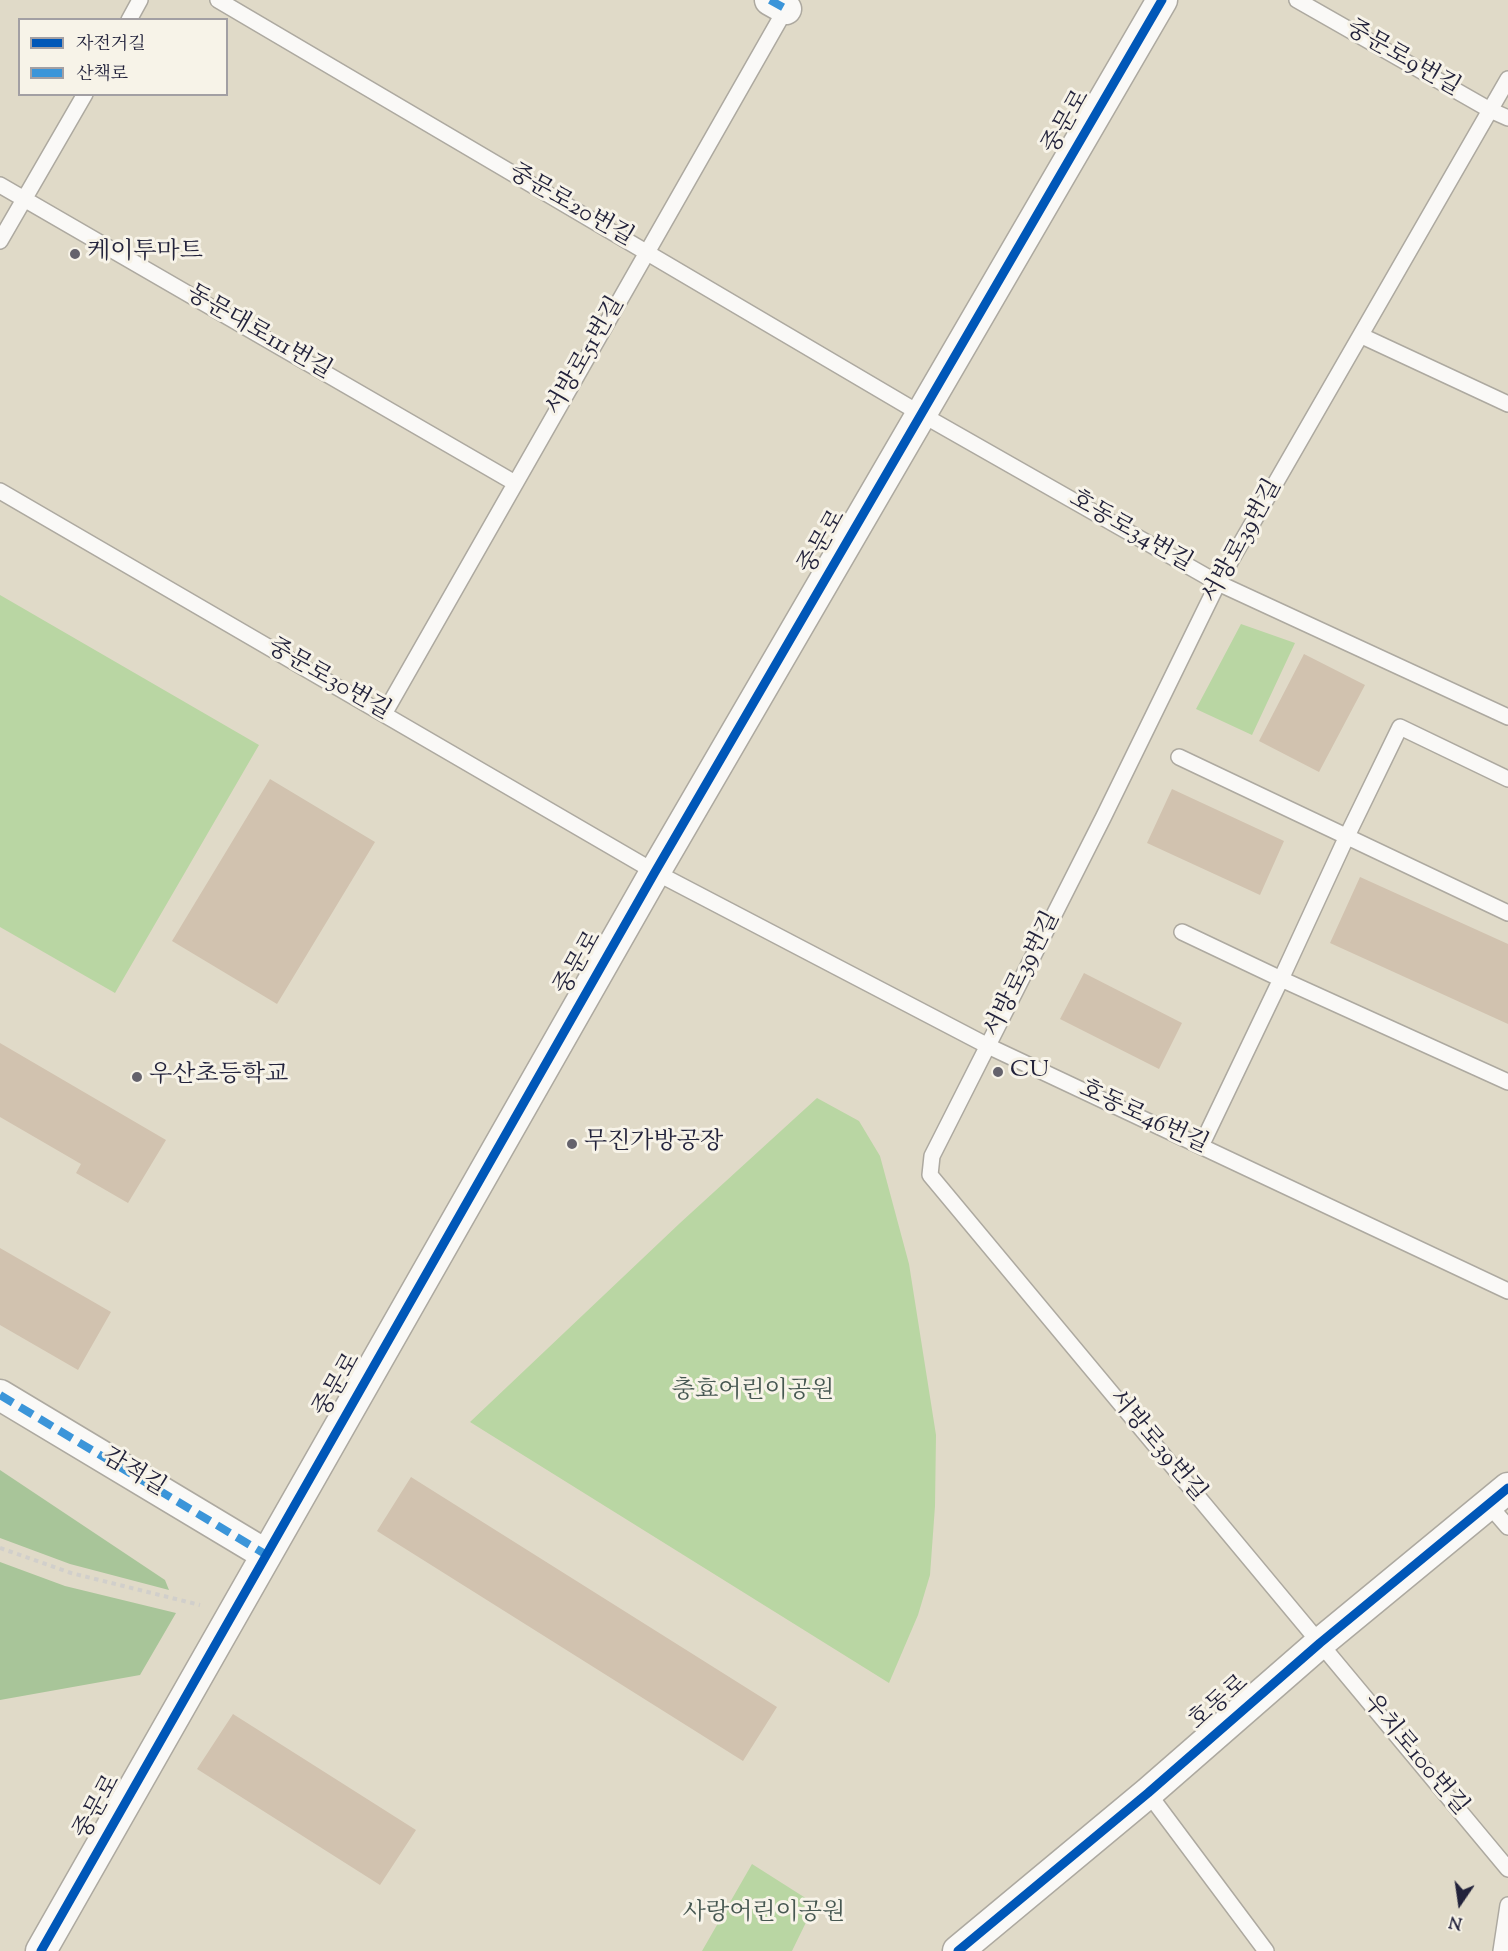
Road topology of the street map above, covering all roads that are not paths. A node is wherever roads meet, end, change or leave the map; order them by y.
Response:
1 (140, 0) edge
2 (218, 0) edge
3 (1162, 0) edge
4 (1297, 0) edge
5 (782, 3) edge
6 (130, 18) edge
7 (1508, 79) edge
8 (84, 96) edge
9 (1490, 110) junction
10 (1508, 118) edge
11 (0, 185) edge
12 (25, 199) junction
13 (0, 241) edge
14 (647, 252) junction
15 (1362, 336) junction
16 (1508, 404) edge
17 (921, 414) junction
18 (515, 483) junction
19 (0, 491) edge
20 (1218, 584) junction
21 (384, 714) junction
22 (1508, 717) edge
23 (1179, 757) dead end
24 (1508, 779) edge
25 (1347, 836) junction
26 (655, 872) junction
27 (1508, 914) edge
28 (1182, 932) dead end
29 (1281, 979) junction
30 (988, 1046) junction
31 (1508, 1082) edge
32 (1201, 1146) junction
33 (1508, 1291) edge
34 (0, 1395) edge
35 (1499, 1496) edge
36 (1508, 1527) edge
37 (266, 1554) junction
38 (1320, 1643) junction
39 (1148, 1793) junction
40 (1508, 1869) edge
41 (1508, 1905) edge
42 (40, 1951) edge
43 (958, 1951) edge
44 (1266, 1951) edge
45 (1501, 1951) edge

1 - 6 lane
2 - 14 lane, 중문로20번길
3 - 17 street, 중문로
4 - 9 lane, 중문로9번길
5 - 14 lane, 서방로51번길
7 - 9 lane, 서방로39번길
8 - 12 lane
9 - 10 lane, 중문로9번길
9 - 15 lane, 서방로39번길
11 - 12 lane, 동문대로111번길
12 - 13 lane
12 - 18 lane, 동문대로111번길
14 - 17 lane, 중문로20번길
14 - 18 lane, 서방로51번길
15 - 16 lane
15 - 20 lane, 서방로39번길
17 - 20 lane, 호동로34번길
17 - 26 street, 중문로
18 - 21 lane, 서방로51번길
19 - 21 lane, 중문로30번길
20 - 22 lane, 호동로34번길
20 - 30 lane, 서방로39번길
21 - 26 lane, 중문로30번길
23 - 25 lane
24 - 25 lane
25 - 27 lane
25 - 29 lane
26 - 30 lane, 호동로46번길
26 - 37 street, 중문로
28 - 29 lane
29 - 31 lane
29 - 32 lane
30 - 32 lane, 호동로46번길
30 - 38 lane, 서방로39번길
32 - 33 lane, 호동로46번길
34 - 37 street, 감적길
35 - 36 lane, 호동로
35 - 38 street, 호동로
37 - 42 street, 중문로
38 - 39 street, 호동로
38 - 40 lane, 우치로100번길
39 - 43 street, 호동로
39 - 44 lane
41 - 45 lane

